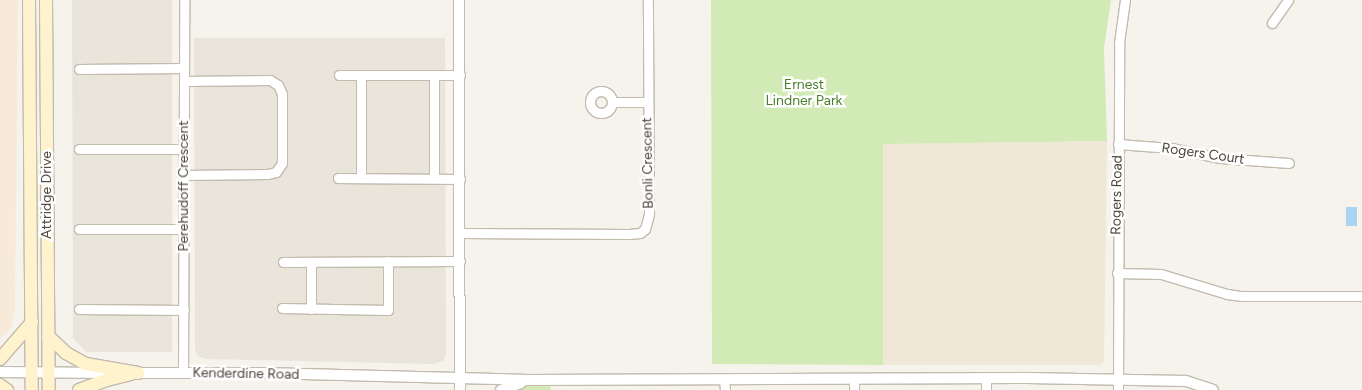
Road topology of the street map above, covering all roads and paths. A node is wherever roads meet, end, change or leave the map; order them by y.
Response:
1 (29, 0) edge
2 (46, 0) edge
3 (184, 0) edge
4 (459, 0) edge
5 (648, 0) edge
6 (1125, 0) edge
7 (1288, 0) edge
8 (1272, 22) dead end
9 (184, 68) junction
10 (79, 69) dead end
11 (434, 75) junction
12 (460, 75) junction
13 (338, 76) dead end
14 (361, 76) junction
15 (184, 81) junction
16 (612, 102) dead end
17 (648, 102) junction
18 (1118, 144) junction
19 (78, 149) dead end
20 (184, 149) junction
21 (1289, 163) dead end
22 (184, 175) junction
23 (338, 178) dead end
24 (361, 178) junction
25 (434, 178) junction
26 (460, 179) junction
27 (79, 229) dead end
28 (184, 229) junction
29 (460, 233) junction
30 (388, 261) junction
31 (460, 261) junction
32 (283, 262) dead end
33 (311, 262) junction
34 (1118, 273) junction
35 (1362, 296) edge
36 (282, 308) dead end
37 (79, 309) dead end
38 (311, 309) junction
39 (184, 310) junction
40 (32, 322) junction
41 (48, 336) junction
42 (0, 359) edge
43 (0, 372) edge
44 (32, 372) junction
45 (49, 372) junction
46 (138, 373) junction
47 (183, 373) junction
48 (460, 378) junction
49 (854, 379) junction
50 (986, 379) junction
51 (528, 380) junction
52 (0, 385) edge
53 (724, 385) edge
54 (1118, 385) edge
55 (7, 390) edge
56 (32, 390) edge
57 (49, 390) edge
58 (79, 390) edge
59 (460, 390) edge
60 (501, 390) edge
61 (854, 390) edge
62 (986, 390) edge
63 (1213, 390) edge

1 - 40 main road, Attridge Drive
2 - 41 main road, Attridge Drive
3 - 9 street, Perehudoff Crescent
4 - 12 street
5 - 17 street, Bonli Crescent
6 - 18 street, Rogers Road
7 - 8 street
9 - 10 street
9 - 15 street, Perehudoff Crescent
11 - 12 street
11 - 14 street
11 - 25 street
12 - 26 street
13 - 14 street
14 - 24 street
15 - 20 street, Perehudoff Crescent
15 - 22 street
16 - 17 street
17 - 29 street, Bonli Crescent
18 - 21 street, Rogers Court
18 - 34 street, Rogers Road
19 - 20 street
20 - 22 street, Perehudoff Crescent
22 - 28 street, Perehudoff Crescent
23 - 24 street
24 - 25 street
25 - 26 street
26 - 29 street
27 - 28 street
28 - 39 street, Perehudoff Crescent
29 - 31 street
30 - 31 street
30 - 33 street
30 - 38 street
31 - 48 street
32 - 33 street
33 - 38 street
34 - 35 street
34 - 54 street, Rogers Road
36 - 38 street
37 - 39 street
39 - 47 street, Perehudoff Crescent
40 - 42 main road
40 - 44 main road, Attridge Drive
41 - 45 main road, Attridge Drive
41 - 46 main road
43 - 44 street, Kenderdine Road
44 - 45 street, Kenderdine Road
44 - 56 main road, Attridge Drive
45 - 46 street, Kenderdine Road
45 - 57 main road, Attridge Drive
46 - 47 street, Kenderdine Road
46 - 58 main road
47 - 48 street, Kenderdine Road
48 - 51 street, Kenderdine Road
48 - 59 street
49 - 50 street, Kenderdine Road
49 - 53 street, Kenderdine Road
49 - 61 street
50 - 54 street, Kenderdine Road
50 - 62 street
51 - 53 street, Kenderdine Road
51 - 60 street
52 - 55 main road
54 - 63 street, Kenderdine Road

